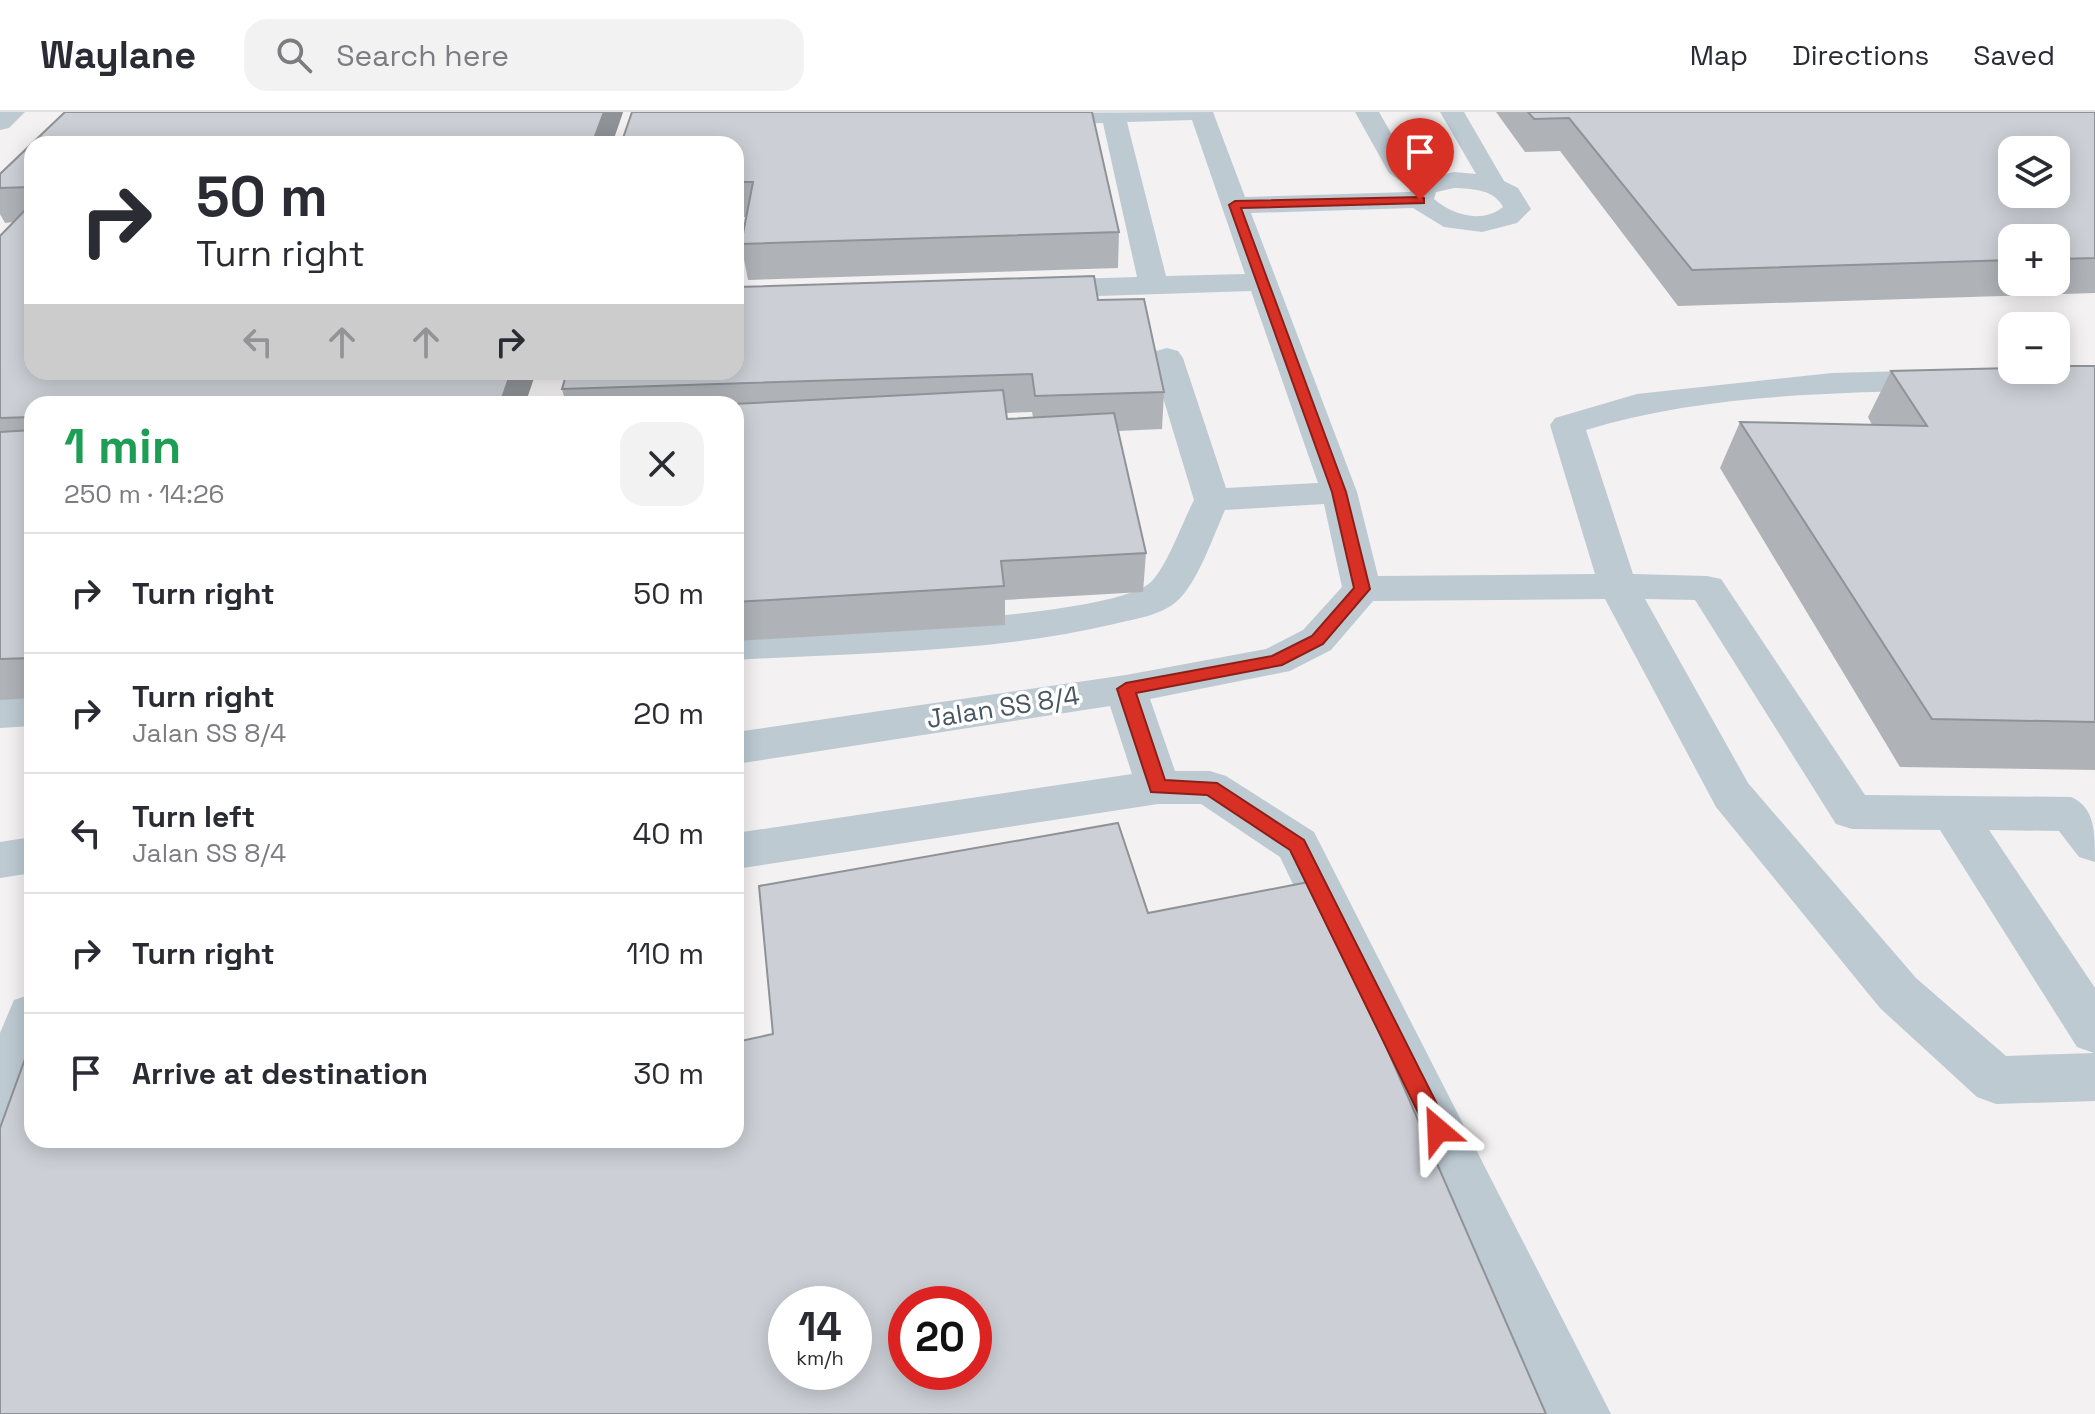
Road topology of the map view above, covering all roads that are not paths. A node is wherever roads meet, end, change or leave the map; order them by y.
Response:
1 (13, 112) edge
2 (1201, 112) edge
3 (1367, 112) edge
4 (1452, 112) edge
5 (1113, 115) junction
6 (1010, 118) edge
7 (0, 123) edge
8 (1492, 185) junction
9 (1422, 194) junction
10 (1235, 205) junction
11 (1262, 282) junction
12 (1154, 285) junction
13 (1015, 290) edge
14 (1167, 358) dead end
15 (1971, 379) edge
16 (1339, 492) junction
17 (1212, 500) junction
18 (1618, 586) junction
19 (1362, 589) junction
20 (744, 645) edge
21 (1126, 689) junction
22 (24, 712) edge
23 (0, 713) edge
24 (744, 747) edge
25 (1158, 787) junction
26 (1953, 813) junction
27 (2095, 844) edge
28 (744, 850) edge
29 (24, 856) edge
30 (0, 860) edge
31 (2095, 1031) edge
32 (24, 1040) edge
33 (2095, 1077) edge
34 (0, 1110) edge
35 (1579, 1414) edge

1 - 7 street
2 - 5 street
2 - 10 street
3 - 9 street
4 - 8 street
5 - 6 street
5 - 12 street
8 - 9 street
8 - 9 street
9 - 10 street
10 - 11 street
11 - 12 street
11 - 16 street
12 - 13 street
14 - 17 street
15 - 18 street
16 - 17 street
16 - 19 street
17 - 20 street
18 - 19 street
18 - 26 street
18 - 33 street
19 - 21 street, Jalan SS 8/4
21 - 24 street, Jalan SS 8/4
21 - 25 street
22 - 23 street
25 - 28 street
25 - 35 street
26 - 27 street
26 - 31 street
29 - 30 street
32 - 34 street

